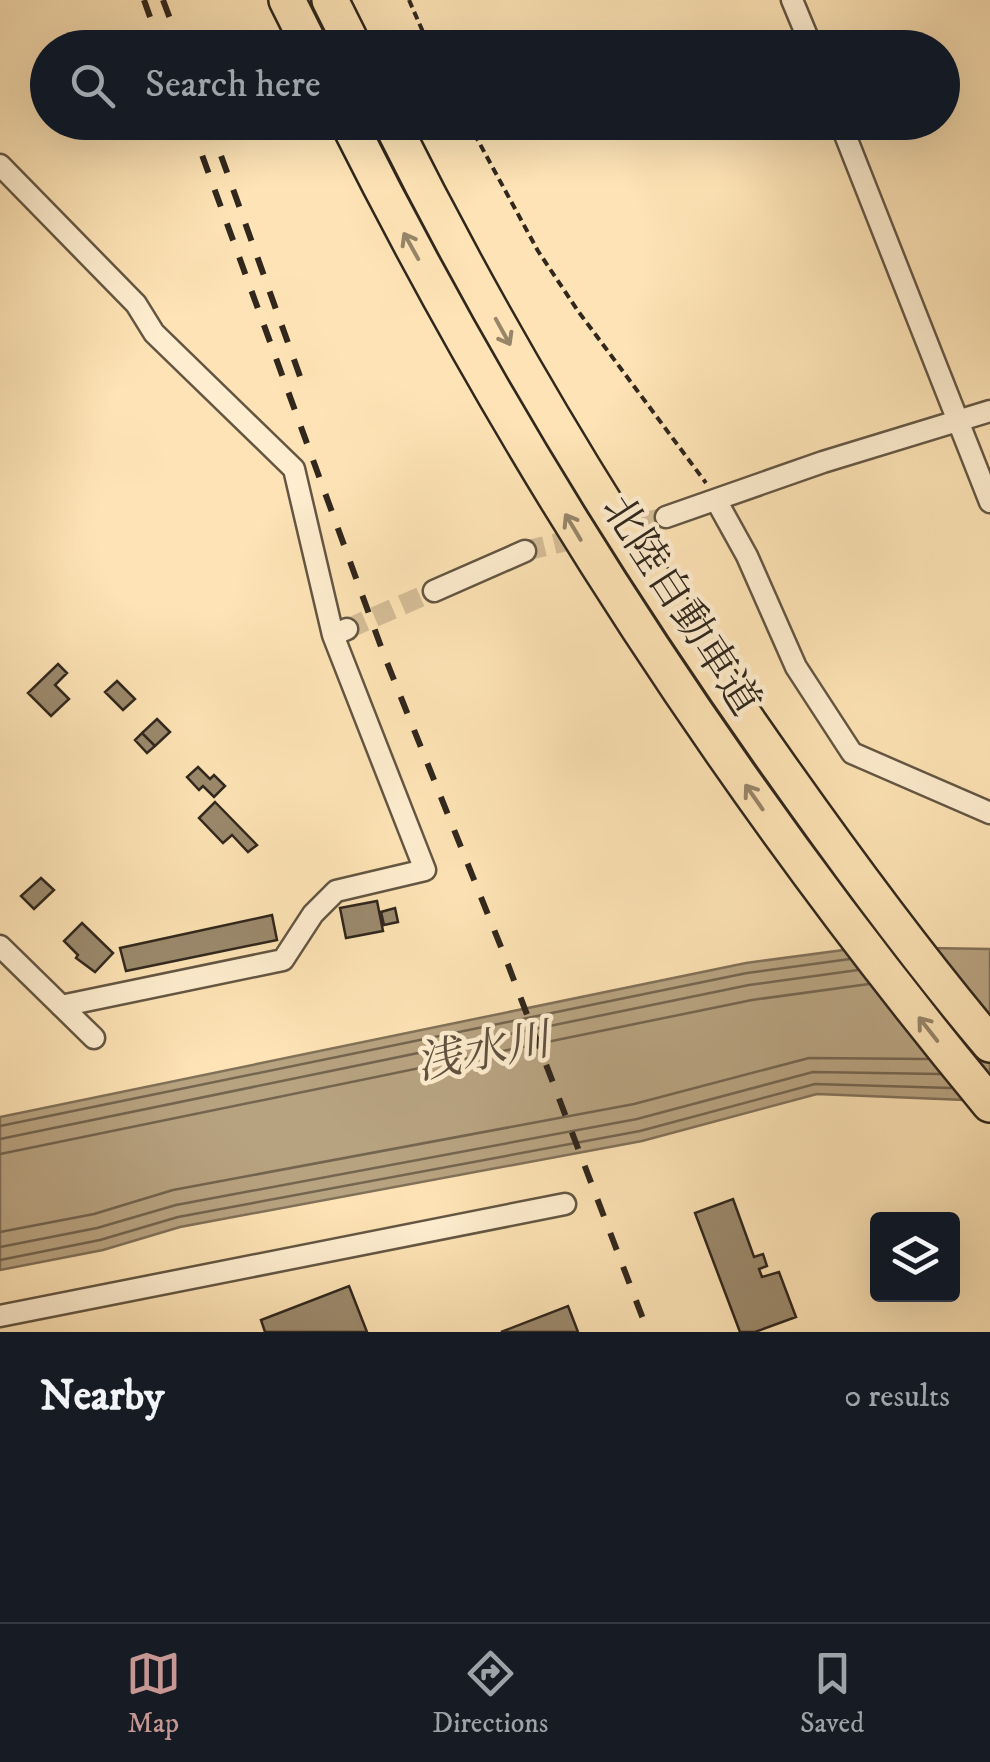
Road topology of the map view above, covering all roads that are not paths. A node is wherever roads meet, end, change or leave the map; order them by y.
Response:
1 (287, 0) edge
2 (330, 0) edge
3 (792, 0) edge
4 (302, 30) edge
5 (345, 30) edge
6 (804, 30) edge
7 (358, 140) edge
8 (402, 140) edge
9 (847, 140) edge
10 (0, 165) edge
11 (990, 411) edge
12 (957, 421) junction
13 (716, 500) junction
14 (990, 502) edge
15 (666, 518) tunnel mouth
16 (525, 552) tunnel mouth
17 (434, 591) tunnel mouth
18 (990, 813) edge
19 (0, 946) edge
20 (61, 1006) junction
21 (94, 1038) dead end
22 (990, 1044) edge
23 (990, 1104) edge
24 (565, 1204) dead end
25 (0, 1316) edge

1 - 4 highway
2 - 5 highway
3 - 6 street
23 -> 7 highway, 北陸自動車道
8 -> 22 highway, 北陸自動車道
9 - 12 street
10 - 20 street
11 - 12 street
12 - 13 street
12 - 14 street
13 - 15 street
13 - 18 street
16 - 17 street
19 - 20 street
20 - 21 street
24 - 25 street

